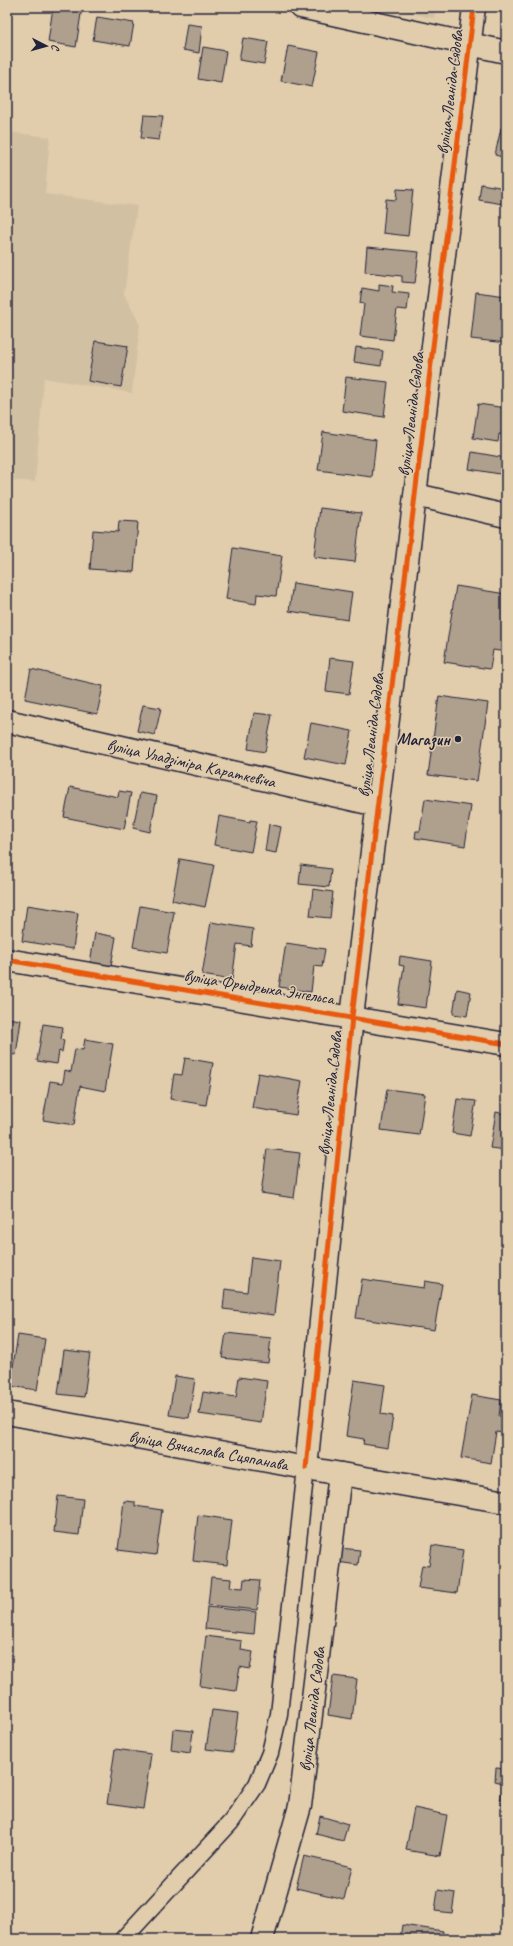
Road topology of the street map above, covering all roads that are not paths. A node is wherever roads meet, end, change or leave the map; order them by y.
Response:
1 (301, 7) edge
2 (474, 7) edge
3 (470, 44) junction
4 (506, 52) edge
5 (416, 495) junction
6 (506, 516) edge
7 (7, 721) edge
8 (377, 805) junction
9 (7, 960) edge
10 (352, 1017) junction
11 (506, 1044) edge
12 (7, 1413) edge
13 (306, 1468) junction
14 (340, 1474) junction
15 (506, 1502) edge
16 (123, 1939) edge
17 (262, 1939) edge

1 - 3 street
2 - 3 street, вуліца Леаніда Сядова
3 - 4 street
3 - 5 street, вуліца Леаніда Сядова
5 - 6 street
5 - 8 street, вуліца Леаніда Сядова
7 - 8 street, вуліца Уладзіміра Караткевіча
8 - 10 street, вуліца Леаніда Сядова
9 - 10 street, вуліца Фрыдрыха Энгельса
10 - 11 street, вуліца Фрыдрыха Энгельса
10 - 13 street, вуліца Леаніда Сядова
12 - 13 street, вуліца Вячаслава Сцяпанава
13 - 14 street, вуліца Вячаслава Сцяпанава
13 - 16 lane
14 - 15 street, вуліца Вячаслава Сцяпанава
14 - 17 street, вуліца Леаніда Сядова

